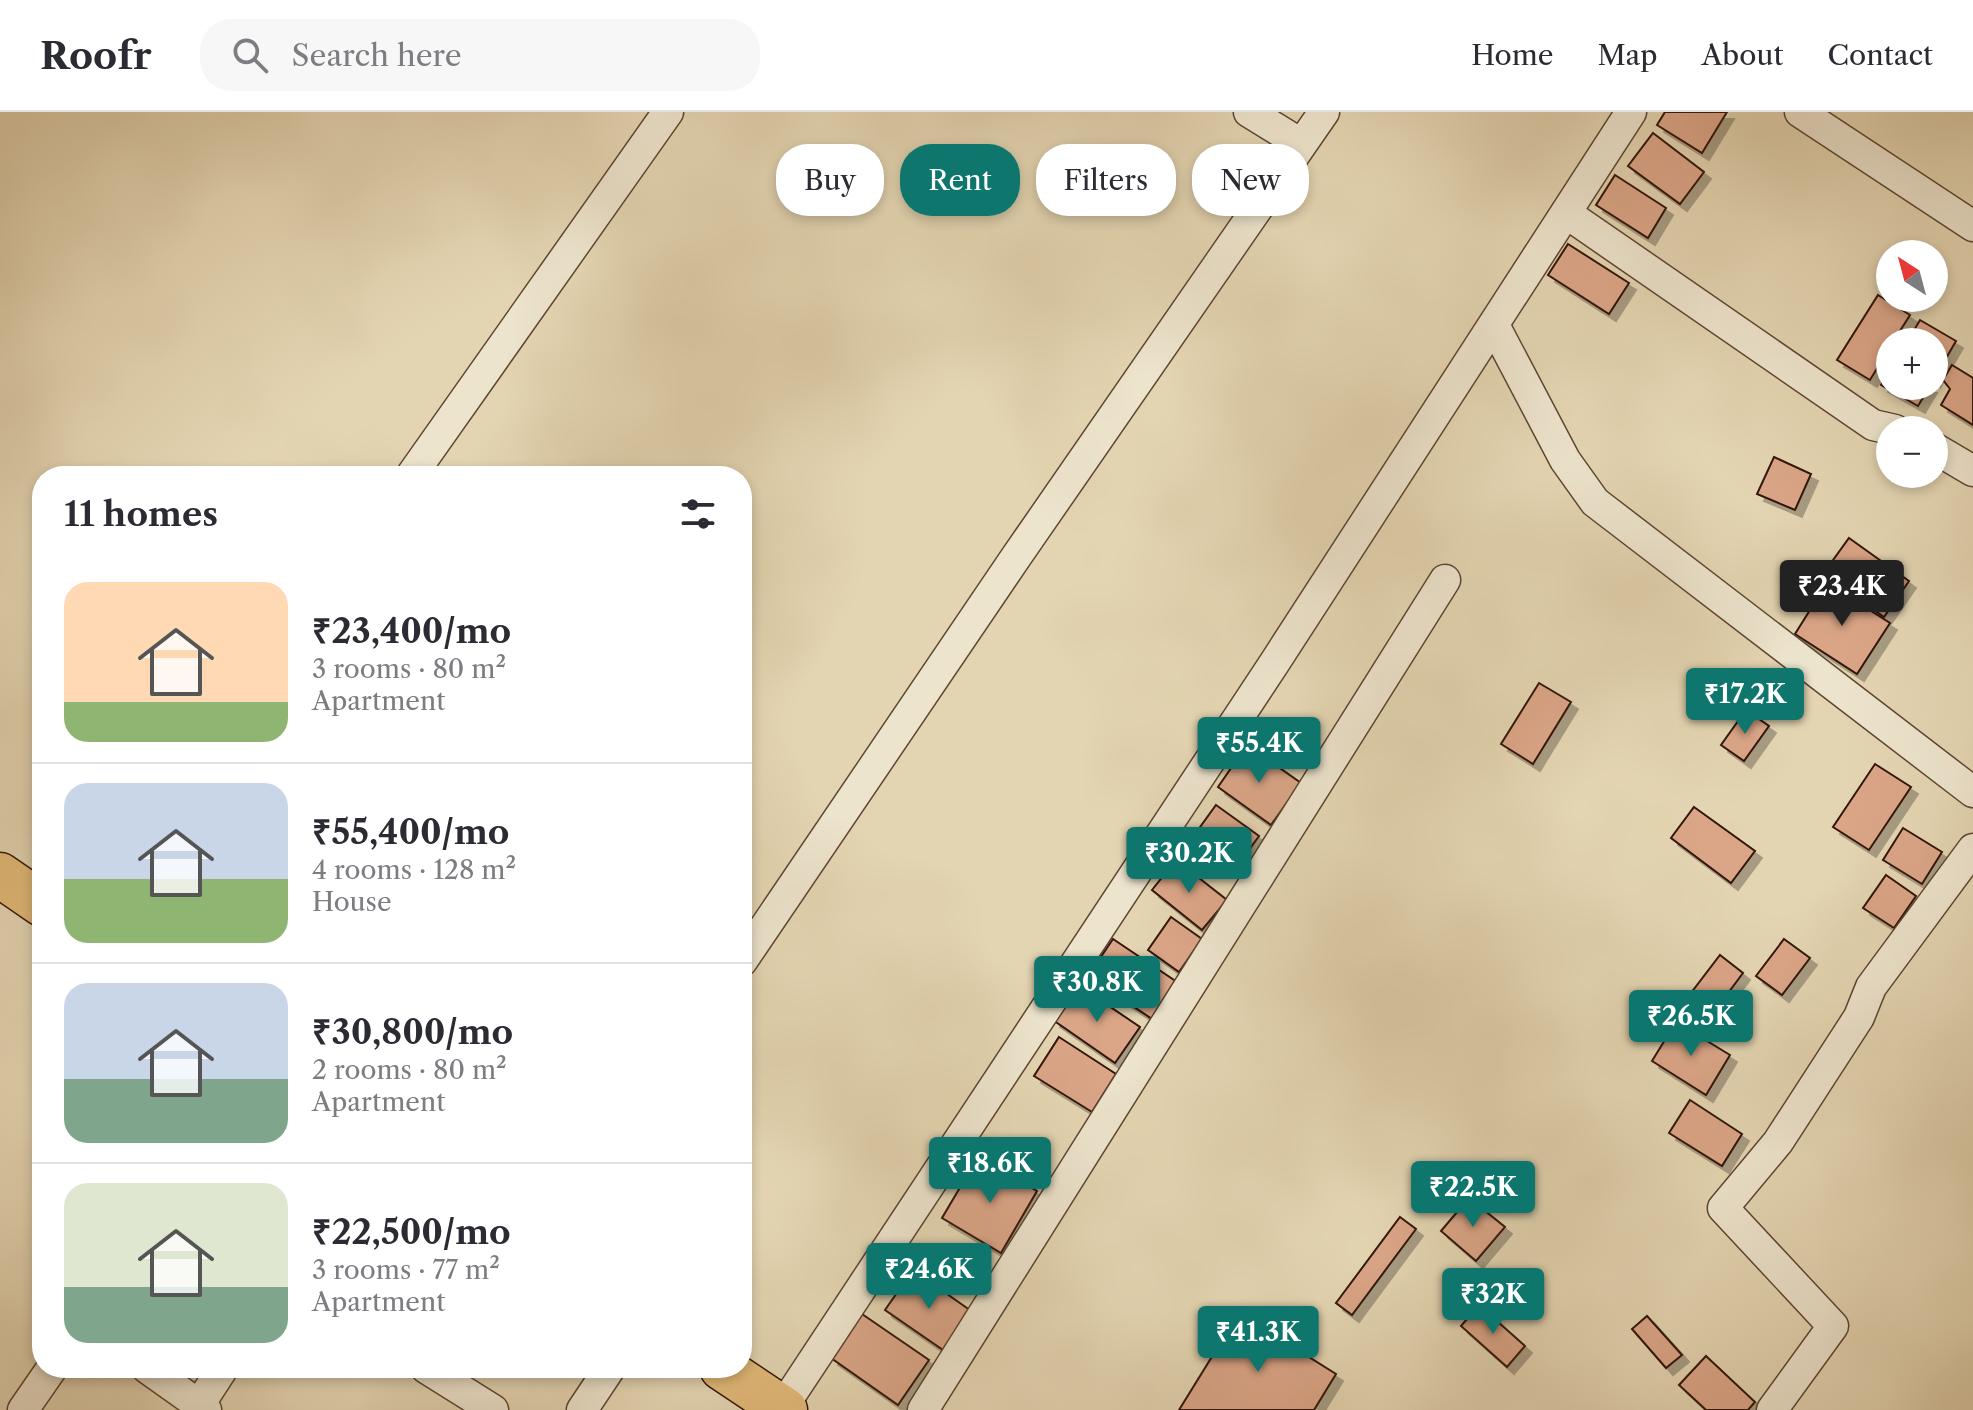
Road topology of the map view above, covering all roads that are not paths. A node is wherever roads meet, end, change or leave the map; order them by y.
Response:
1 (668, 112) edge
2 (1249, 112) edge
3 (1324, 112) edge
4 (1631, 112) edge
5 (1800, 112) edge
6 (1301, 144) joint
7 (1566, 213) junction
8 (1251, 216) edge
9 (1973, 226) edge
10 (1494, 325) junction
11 (1876, 426) edge
12 (1948, 456) edge
13 (418, 466) edge
14 (1973, 471) edge
15 (1445, 580) dead end
16 (1973, 792) edge
17 (1973, 849) edge
18 (0, 875) edge
19 (32, 897) edge
20 (752, 946) edge
21 (45, 1378) edge
22 (161, 1378) edge
23 (218, 1378) edge
24 (442, 1378) edge
25 (603, 1378) edge
26 (737, 1378) edge
27 (203, 1408) edge
28 (784, 1409) edge
29 (23, 1410) edge
30 (493, 1410) edge
31 (582, 1410) edge
32 (923, 1410) edge
33 (1772, 1410) edge

1 - 13 street
2 - 6 street
3 - 6 street
4 - 7 street
5 - 9 street
7 - 10 street
7 - 11 street
8 - 20 street
10 - 16 street
10 - 28 street
12 - 14 street
15 - 32 street
17 - 33 street
18 - 19 main road
21 - 29 street
22 - 27 street
23 - 27 street
24 - 30 street
25 - 31 street
26 - 28 main road

